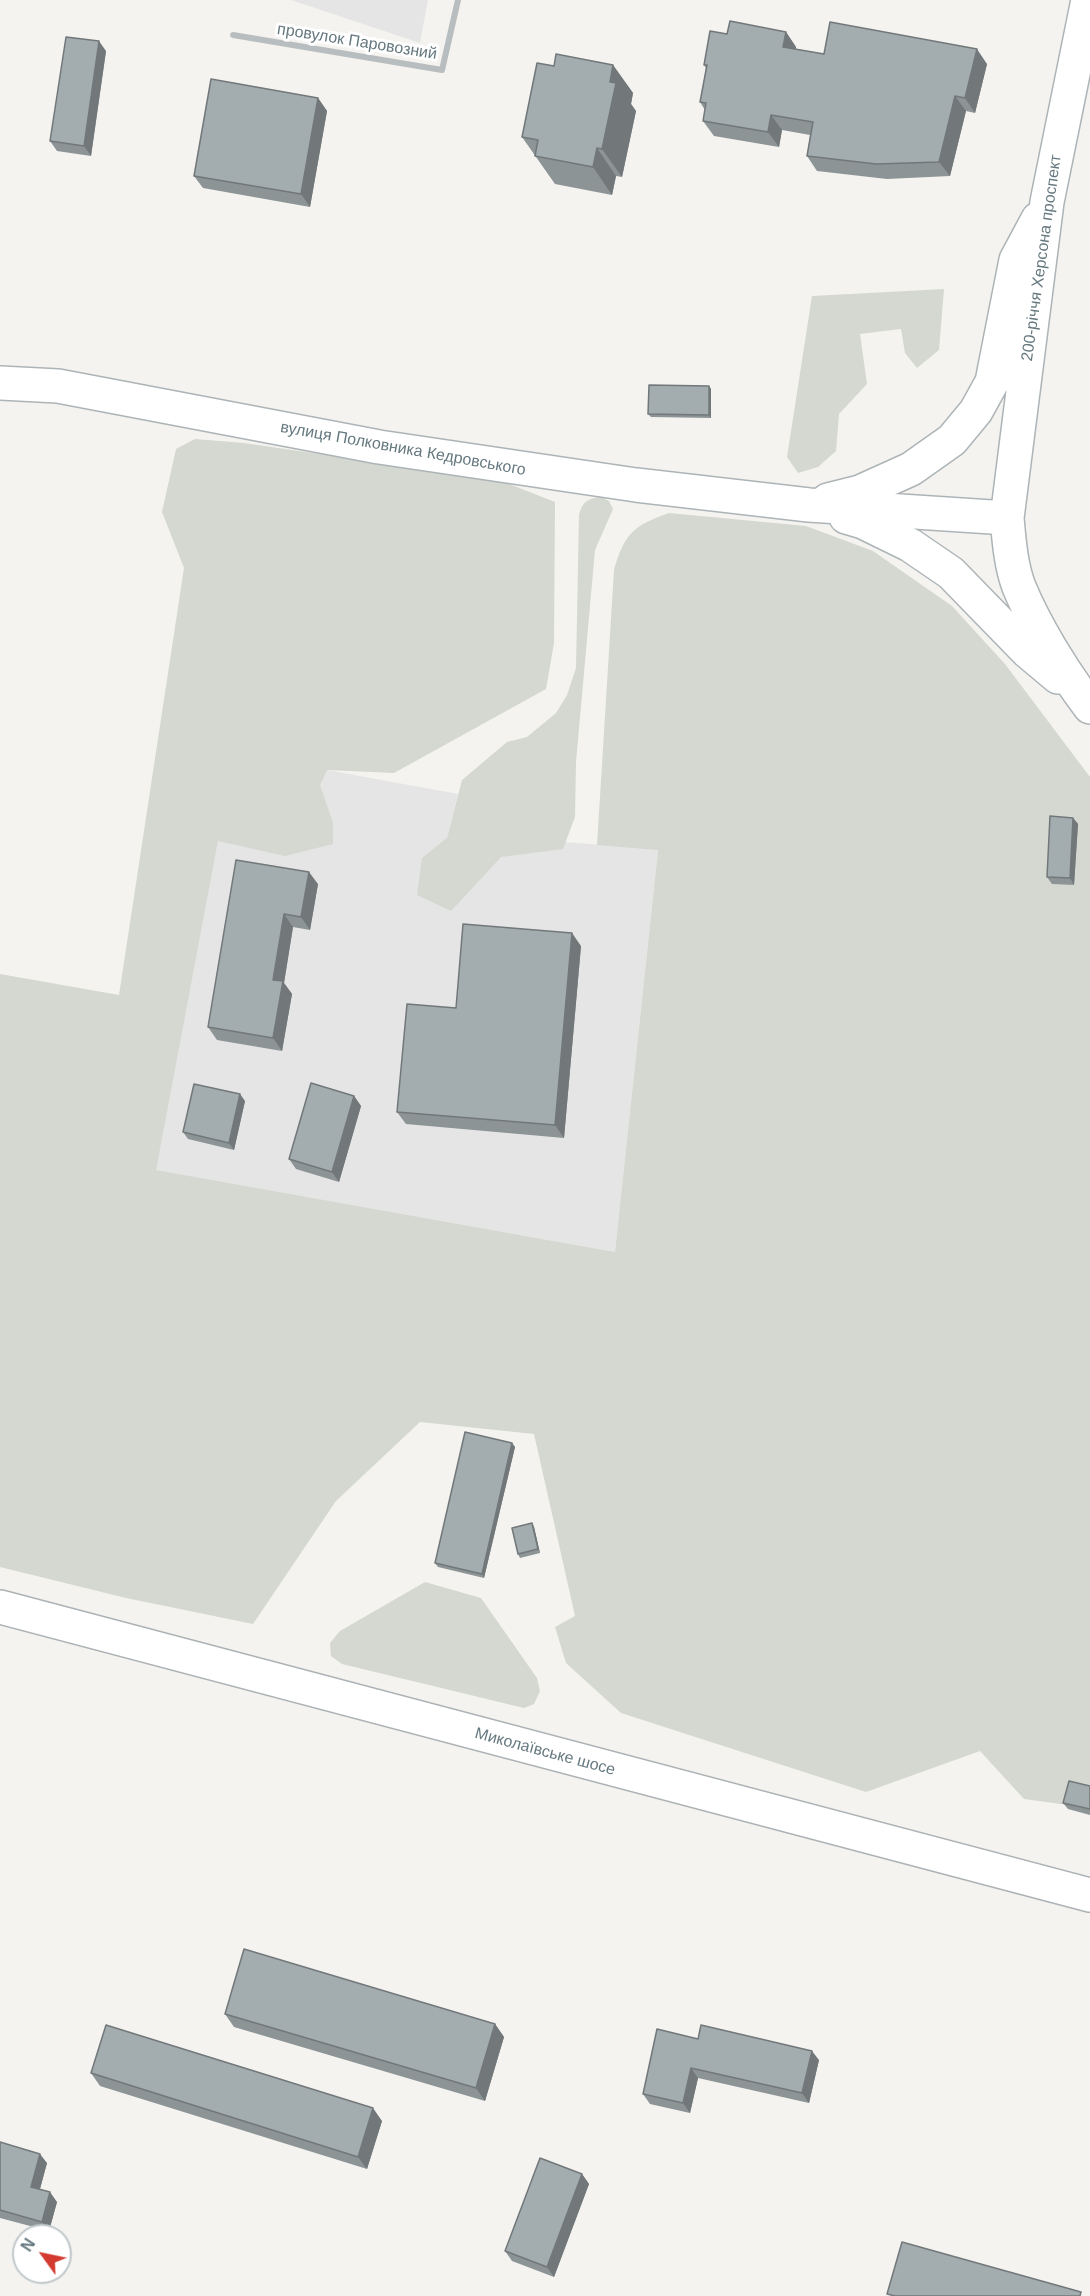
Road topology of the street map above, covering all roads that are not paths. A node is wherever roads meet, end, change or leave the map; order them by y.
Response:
1 (458, 0) edge
2 (1088, 0) edge
3 (232, 35) dead end
4 (1047, 202) junction
5 (0, 383) edge
6 (809, 505) junction
7 (1007, 518) junction
8 (1086, 703) edge
9 (0, 1607) edge
10 (1090, 1895) edge

1 - 3 street, провулок Паровозний
2 - 4 street, 200-річчя Херсона проспект
4 - 6 street, вулиця Полковника Кедровського
4 - 7 street, 200-річчя Херсона проспект
5 - 6 street, вулиця Полковника Кедровського
6 - 7 street, вулиця Полковника Кедровського
6 - 8 street, вулиця Полковника Кедровського
7 - 8 street, вулиця Полковника Кедровського
9 - 10 street, Миколаївське шосе

